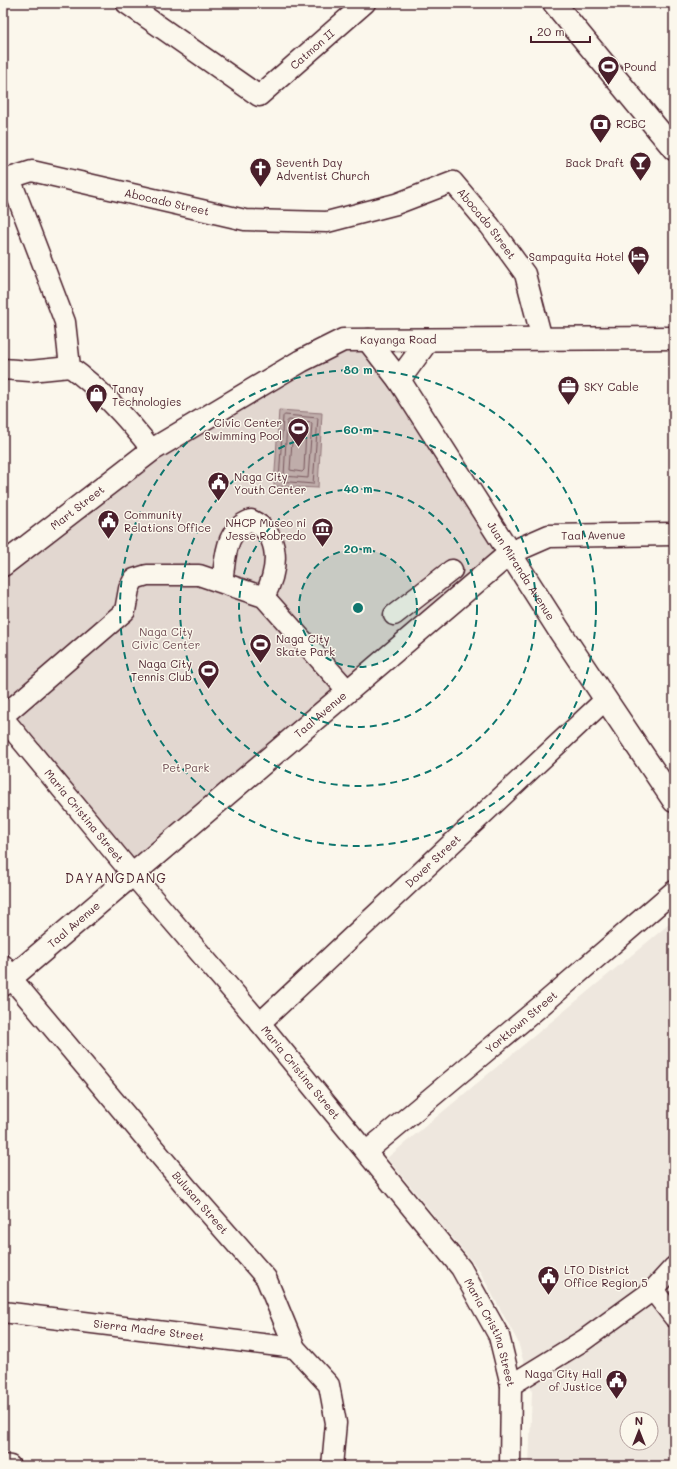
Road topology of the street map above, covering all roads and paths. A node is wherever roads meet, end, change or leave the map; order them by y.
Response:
1 (126, 3) edge
2 (365, 3) edge
3 (554, 3) edge
4 (674, 149) edge
5 (674, 338) edge
6 (542, 339) junction
7 (368, 340) junction
8 (428, 340) junction
9 (70, 367) junction
10 (3, 369) edge
11 (399, 380) junction
12 (152, 450) junction
13 (674, 534) edge
14 (510, 553) junction
15 (3, 565) edge
16 (452, 570) dead end
17 (222, 582) junction
18 (264, 597) junction
19 (394, 615) dead end
20 (348, 692) junction
21 (606, 699) junction
22 (3, 717) edge
23 (674, 801) edge
24 (133, 875) junction
25 (674, 891) edge
26 (6, 976) edge
27 (260, 1023) junction
28 (367, 1151) junction
29 (674, 1267) edge
30 (653, 1290) junction
31 (3, 1312) edge
32 (674, 1317) edge
33 (295, 1348) junction
34 (511, 1385) junction
35 (3, 1465) edge
36 (10, 1466) edge
37 (332, 1466) edge
38 (510, 1466) edge

1 - 2 street, Catmon II
3 - 4 street
5 - 6 street, Kayanga Road
6 - 8 street, Kayanga Road
6 - 9 street, Abocado Street
7 - 8 street, Kayanga Road
7 - 11 street, Juan Miranda Avenue
7 - 12 street, Kayanga Road
8 - 11 street
9 - 10 street
9 - 12 street
11 - 14 street, Juan Miranda Avenue
12 - 15 street, Mart Street
13 - 14 street, Taal Avenue
14 - 20 street, Taal Avenue
14 - 21 street, Juan Miranda Avenue
16 - 19 street
17 - 18 street
17 - 18 street
17 - 22 street
18 - 20 street
20 - 24 street, Taal Avenue
21 - 23 street, Juan Miranda Avenue
21 - 27 street, Dover Street
22 - 24 street, Maria Cristina Street
24 - 26 street, Taal Avenue
24 - 27 street, Maria Cristina Street
25 - 28 street, Yorktown Street
26 - 33 street, Bulusan Street
27 - 28 street, Maria Cristina Street
28 - 34 street, Maria Cristina Street
29 - 30 street
30 - 32 street
30 - 34 street
31 - 33 street, Sierra Madre Street
33 - 37 street, Bulusan Street
34 - 38 street, Maria Cristina Street
35 - 36 street

